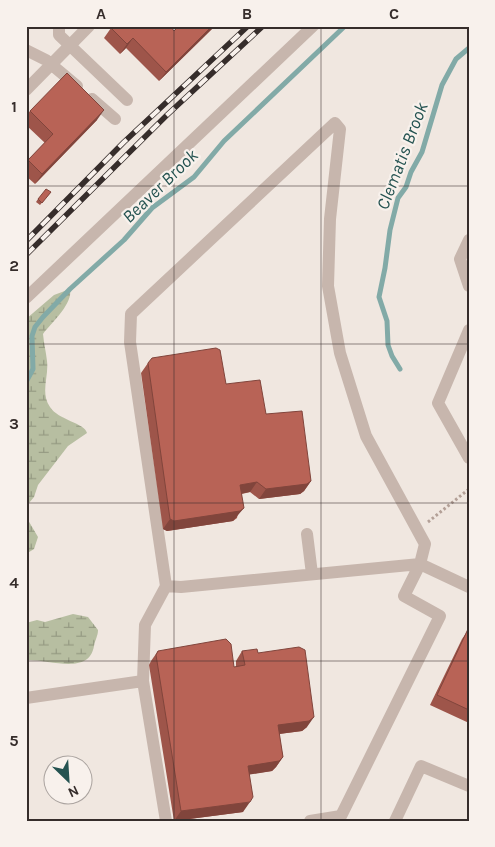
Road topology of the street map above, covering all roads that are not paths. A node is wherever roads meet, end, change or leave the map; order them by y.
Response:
1 (59, 26) edge
2 (89, 26) edge
3 (313, 26) edge
4 (70, 45) junction
5 (26, 50) edge
6 (52, 64) junction
7 (26, 90) edge
8 (127, 100) dead end
9 (115, 119) dead end
10 (469, 240) edge
11 (469, 286) edge
12 (26, 298) edge
13 (469, 330) edge
14 (469, 458) edge
15 (307, 534) dead end
16 (420, 564) junction
17 (312, 574) junction
18 (166, 586) junction
19 (469, 587) edge
20 (143, 681) junction
21 (26, 698) edge
22 (469, 786) edge
23 (166, 821) edge
24 (310, 821) edge
25 (395, 821) edge

1 - 4 street
2 - 4 street
3 - 12 street
4 - 6 street
4 - 8 street
5 - 6 street
6 - 7 street
6 - 9 street
10 - 11 street
13 - 14 street
15 - 17 street
16 - 17 street
16 - 18 street
16 - 19 street
16 - 24 street
17 - 18 street
18 - 20 street
20 - 21 street
20 - 23 street
22 - 25 street

